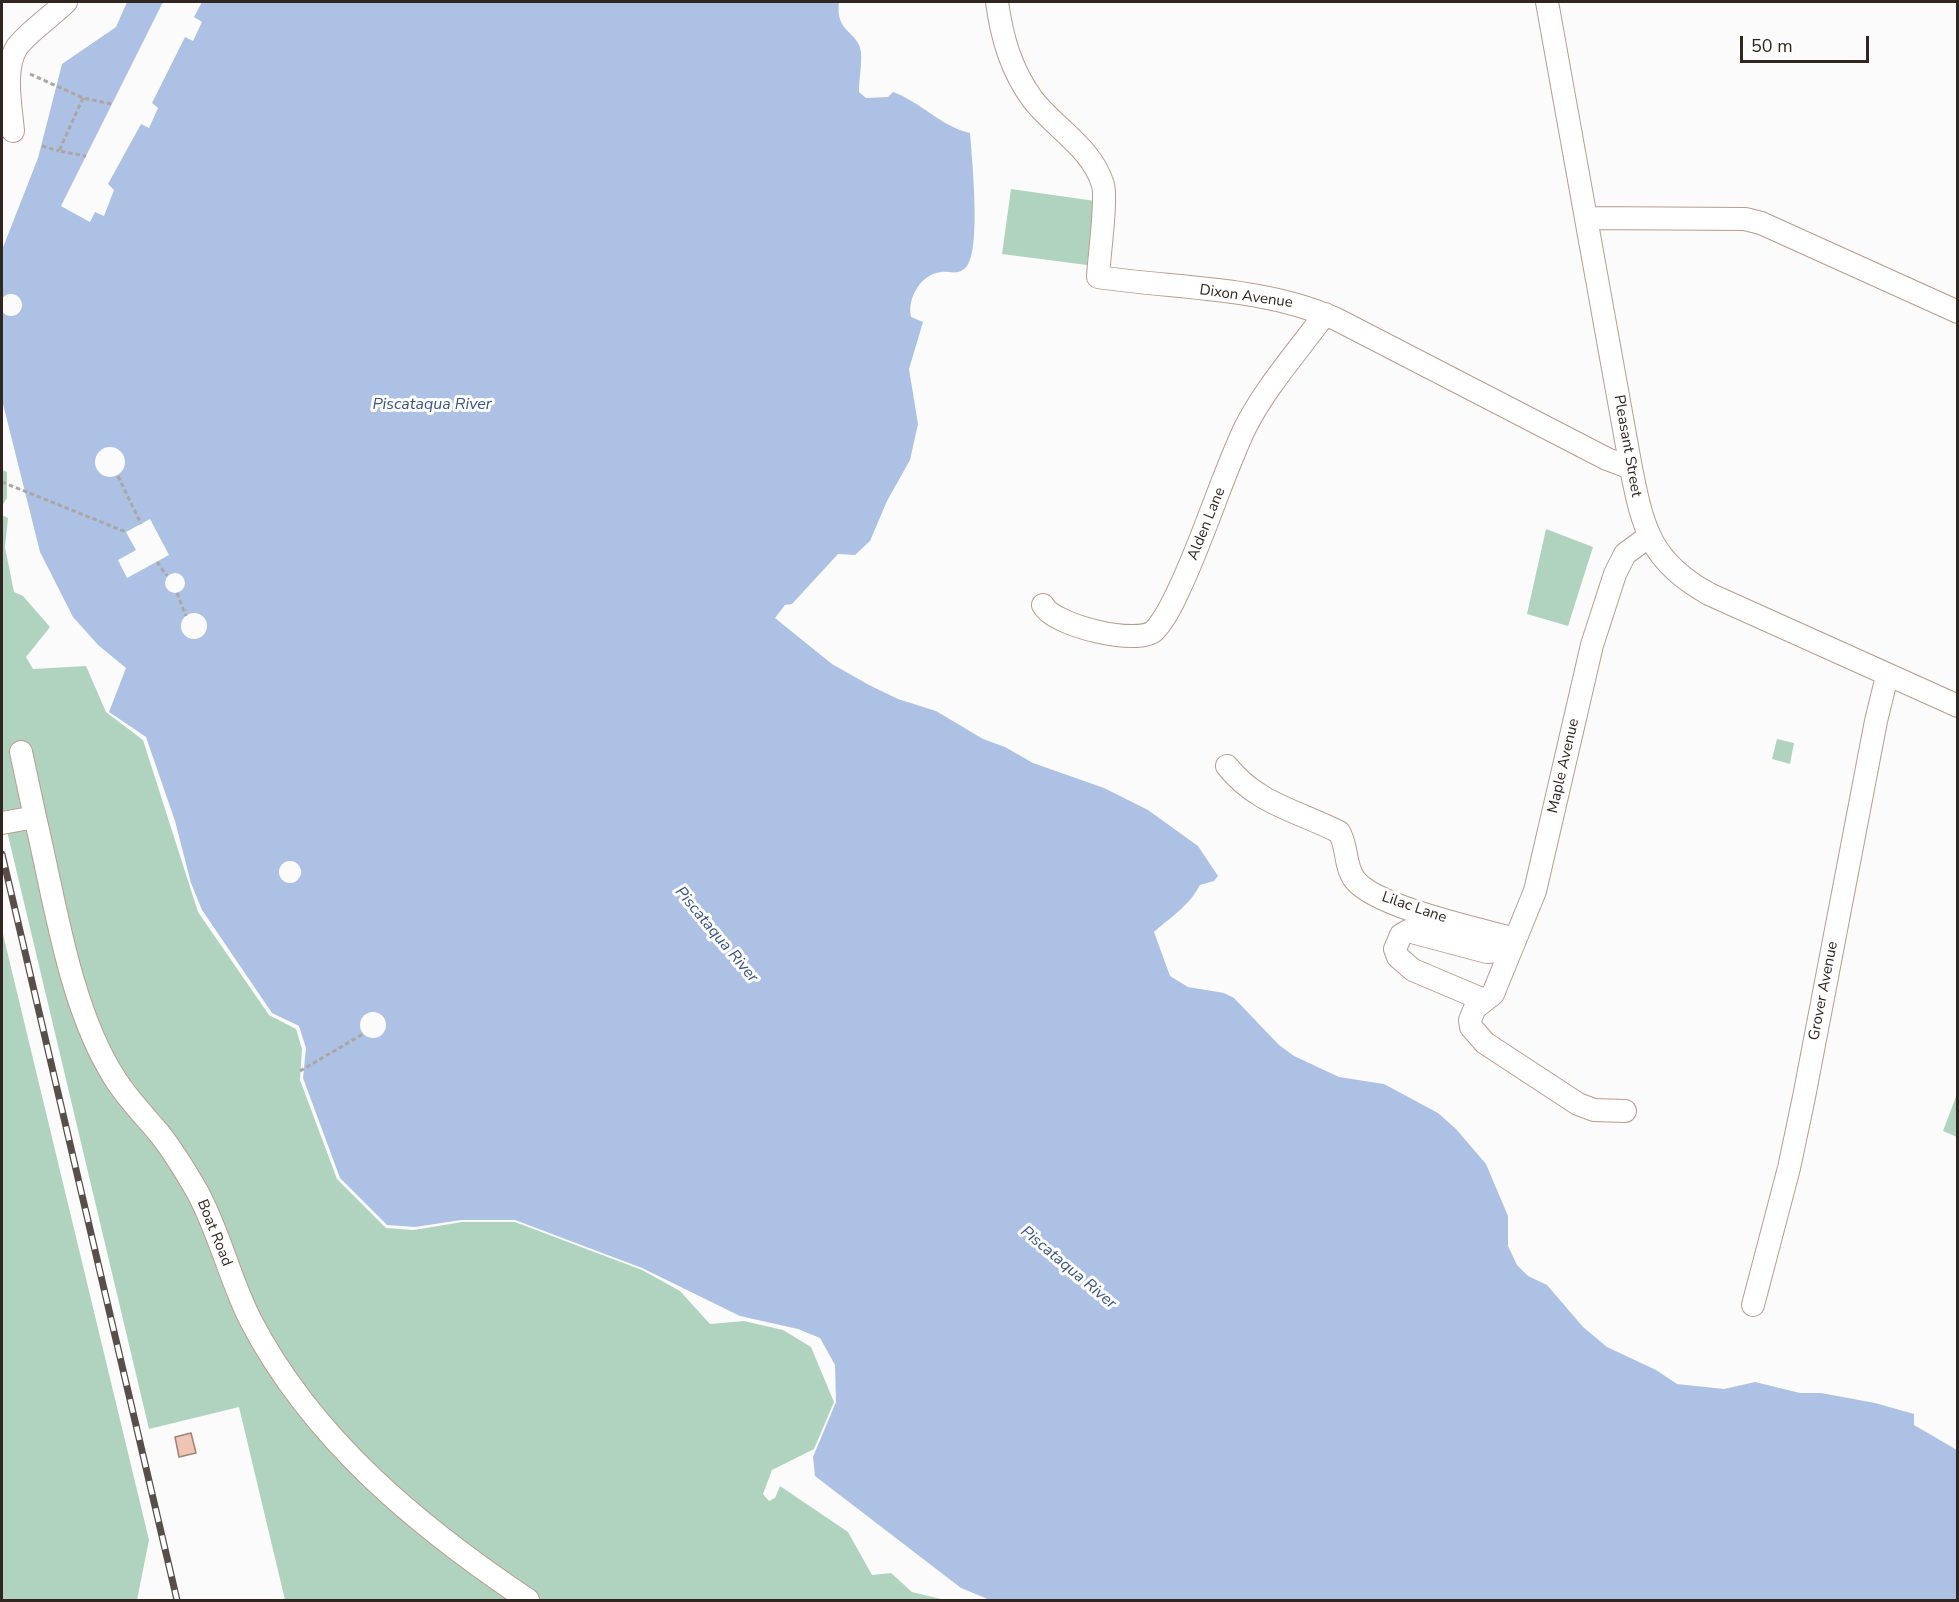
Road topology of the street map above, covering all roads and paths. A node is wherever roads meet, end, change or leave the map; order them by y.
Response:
1 (66, 2) edge
2 (997, 2) edge
3 (1547, 2) edge
4 (22, 70) dead end
5 (83, 98) junction
6 (112, 104) dead end
7 (13, 131) dead end
8 (42, 146) dead end
9 (59, 151) junction
10 (86, 156) dead end
11 (1586, 219) junction
12 (1958, 312) edge
13 (1325, 314) junction
14 (1631, 468) junction
15 (118, 476) dead end
16 (2, 482) edge
17 (141, 524) dead end
18 (126, 532) dead end
19 (1648, 537) junction
20 (157, 562) dead end
21 (167, 576) dead end
22 (177, 593) dead end
23 (1042, 605) dead end
24 (186, 616) dead end
25 (1887, 676) junction
26 (1958, 706) edge
27 (21, 752) dead end
28 (1227, 766) dead end
29 (35, 818) junction
30 (2, 823) edge
31 (1513, 945) junction
32 (1484, 1000) junction
33 (363, 1034) dead end
34 (300, 1071) dead end
35 (1625, 1111) dead end
36 (1753, 1305) dead end
37 (528, 1600) edge

1 - 7 street
2 - 13 street, Dixon Avenue
3 - 11 street, Pleasant Street
4 - 5 path
5 - 6 path
5 - 9 path
8 - 9 path
9 - 10 path
11 - 12 street
11 - 14 street, Pleasant Street
13 - 14 street, Dixon Avenue
13 - 23 street, Alden Lane
14 - 19 street, Pleasant Street
15 - 17 path
16 - 18 path
19 - 25 street, Pleasant Street
19 - 31 street, Maple Avenue
20 - 21 path
22 - 24 path
25 - 26 street, Pleasant Street
25 - 36 street, Grover Avenue
27 - 29 street, Boat Road
28 - 31 street, Lilac Lane
29 - 30 street
29 - 37 street, Boat Road
31 - 32 street, Maple Avenue
31 - 32 street
32 - 35 street, Maple Avenue
33 - 34 path

